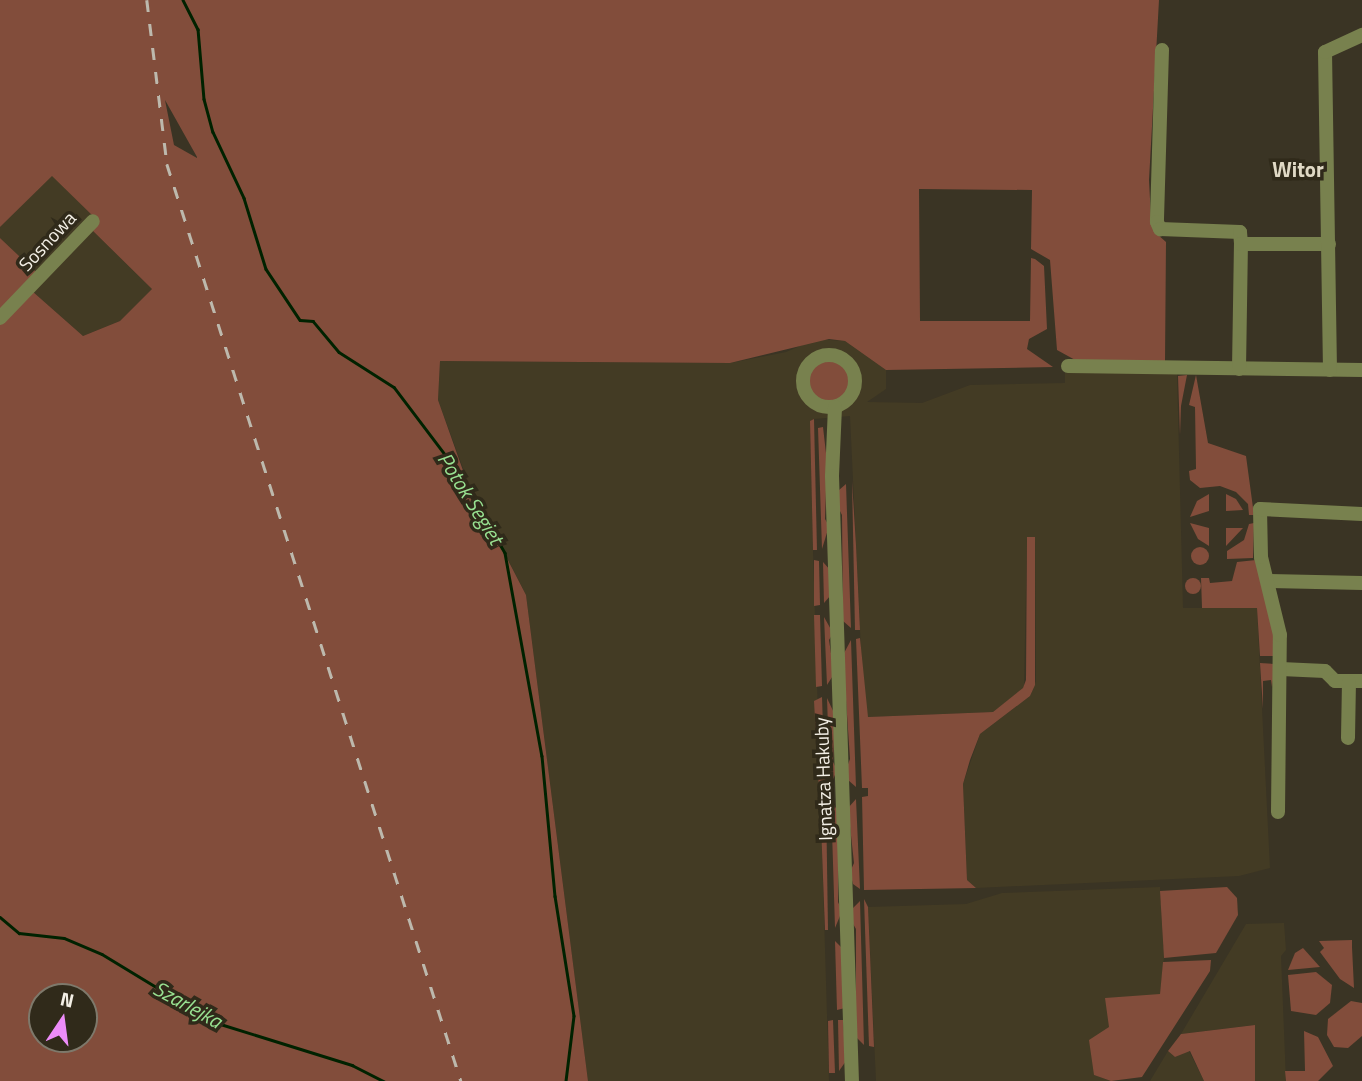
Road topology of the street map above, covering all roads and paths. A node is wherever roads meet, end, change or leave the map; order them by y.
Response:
1 (1362, 35) edge
2 (1162, 50) dead end
3 (93, 221) dead end
4 (1241, 244) junction
5 (1329, 244) junction
6 (0, 318) edge
7 (1068, 366) dead end
8 (1238, 369) junction
9 (1330, 370) junction
10 (1362, 370) edge
11 (828, 406) dead end
12 (1362, 514) edge
13 (1268, 580) junction
14 (1362, 583) edge
15 (1281, 668) junction
16 (1355, 682) edge
17 (1348, 738) dead end
18 (1278, 812) dead end
19 (852, 1081) edge

1 - 5 street
2 - 4 street
3 - 6 street, Sosnowa
4 - 5 street
4 - 8 street
5 - 9 street
7 - 8 street
8 - 9 street
9 - 10 street
11 - 19 street, Ignatza Hakuby
12 - 13 street
13 - 14 street
13 - 15 street
15 - 16 street
15 - 18 street
16 - 17 street

